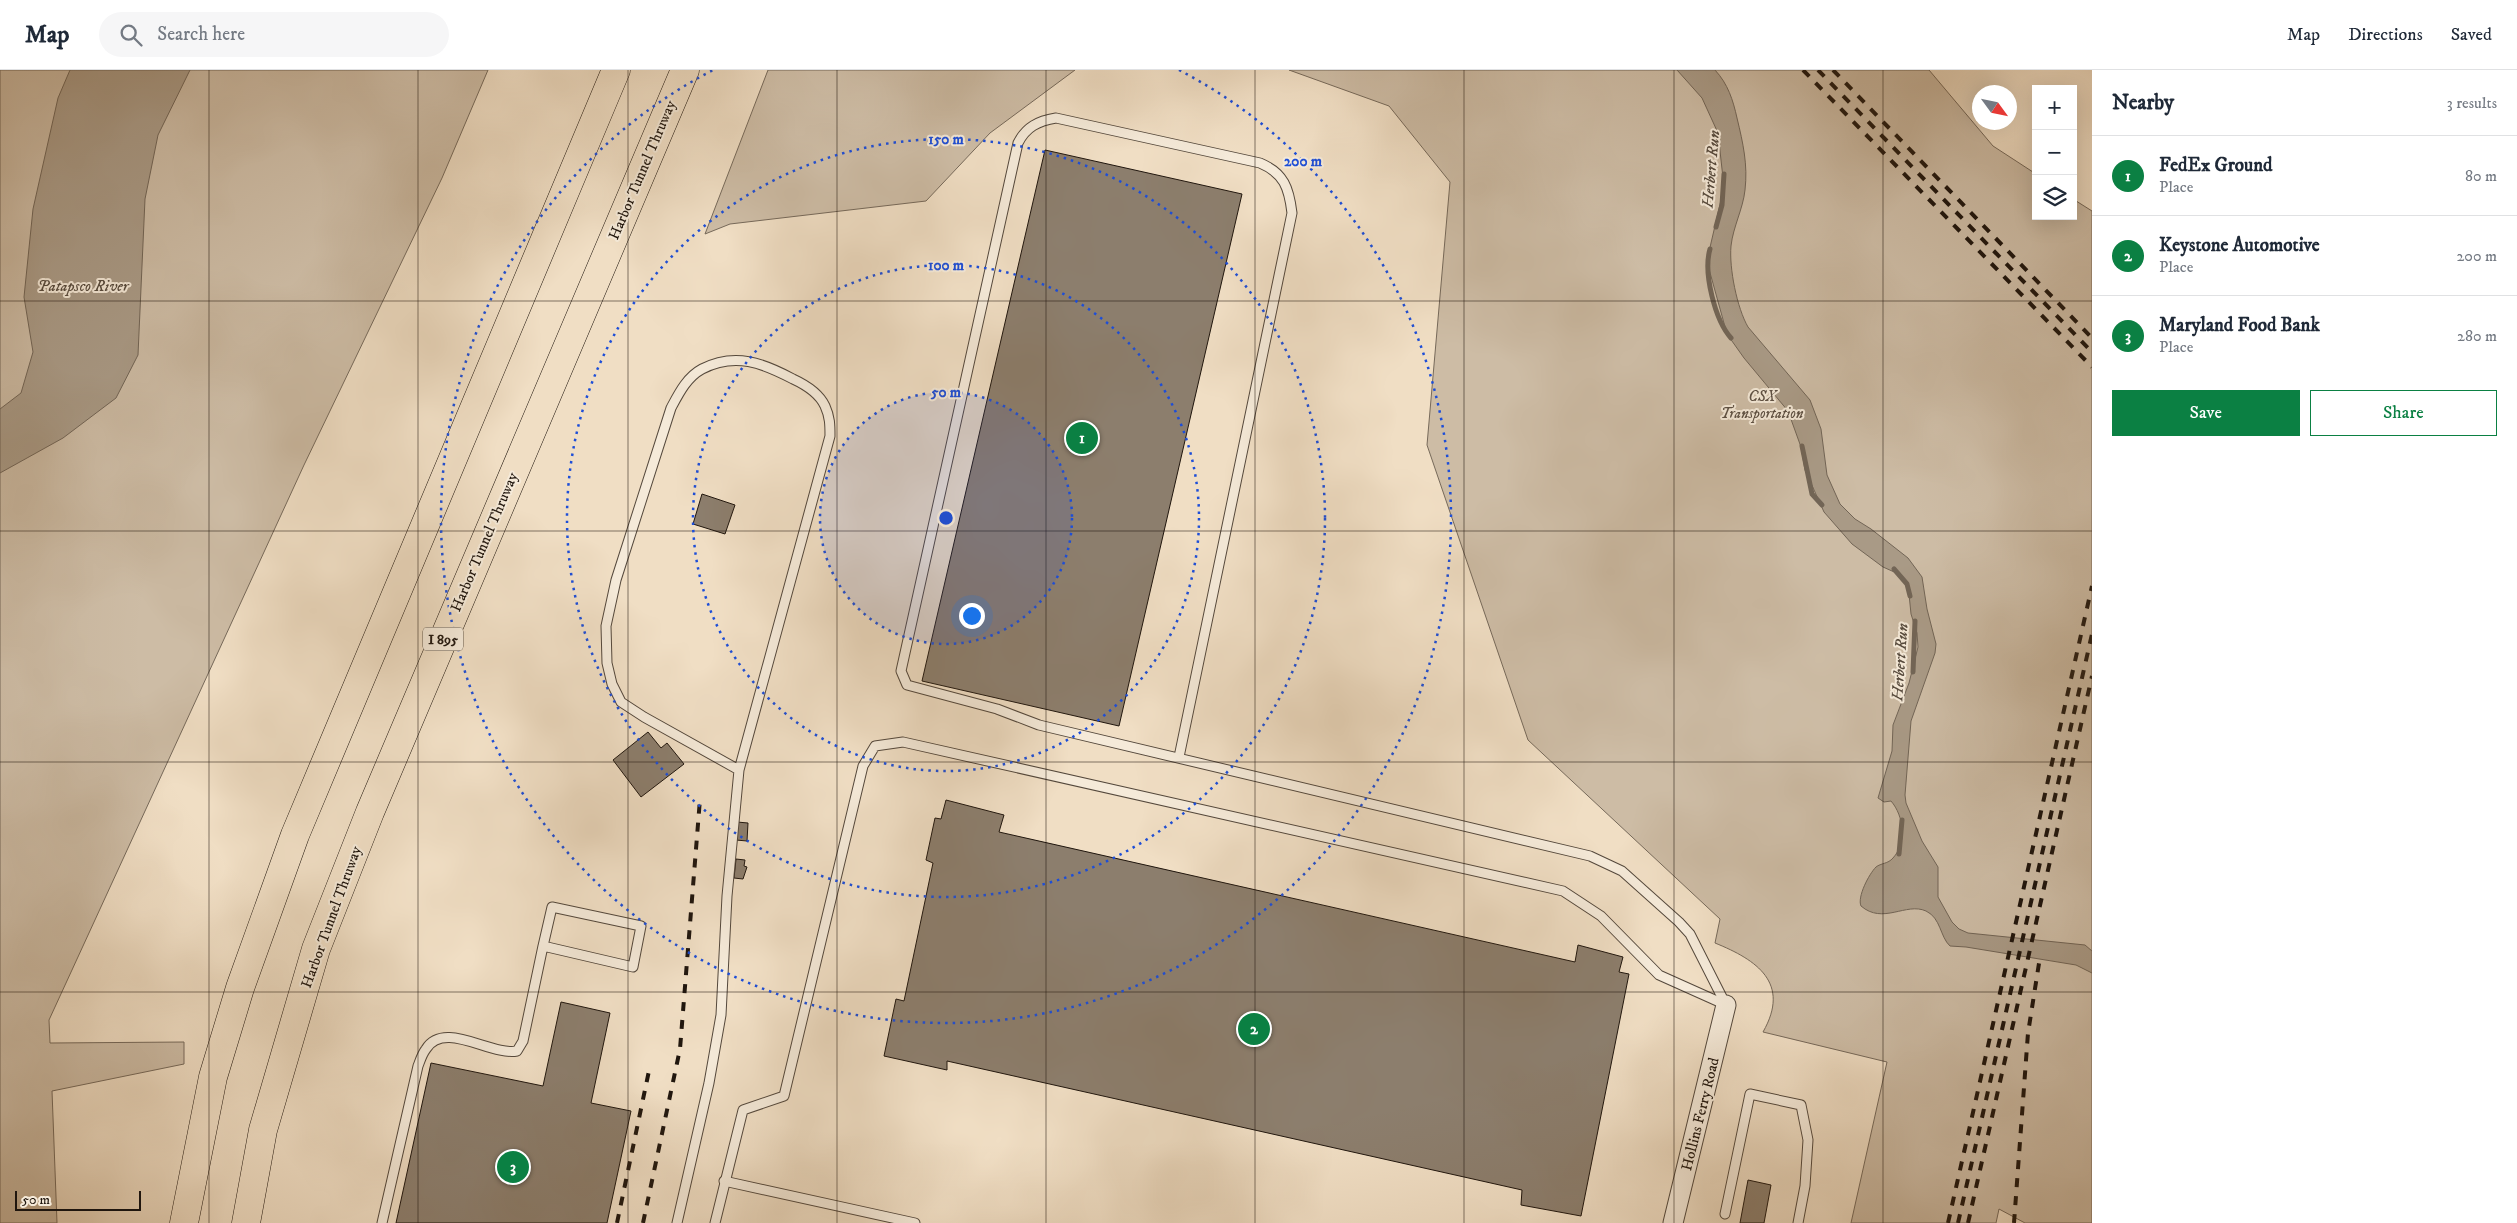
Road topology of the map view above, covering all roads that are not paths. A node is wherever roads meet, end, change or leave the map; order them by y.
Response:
1 (616, 70) edge
2 (685, 70) edge
3 (1179, 758) junction
4 (739, 770) junction
5 (543, 946) junction
6 (1726, 1005) junction
7 (724, 1181) junction
8 (1725, 1214) dead end
9 (184, 1223) edge
10 (246, 1223) edge
11 (382, 1223) edge
12 (677, 1223) edge
13 (715, 1223) edge
14 (915, 1223) edge
15 (1673, 1223) edge
16 (1798, 1223) edge

1 - 9 highway
2 - 10 highway, Harbor Tunnel Thruway / I 895
3 - 3 lane
3 - 6 lane
4 - 4 lane
4 - 12 lane
5 - 5 lane
5 - 11 lane
6 - 7 lane
6 - 15 street, Hollins Ferry Road
7 - 13 lane
7 - 14 lane
8 - 16 lane

